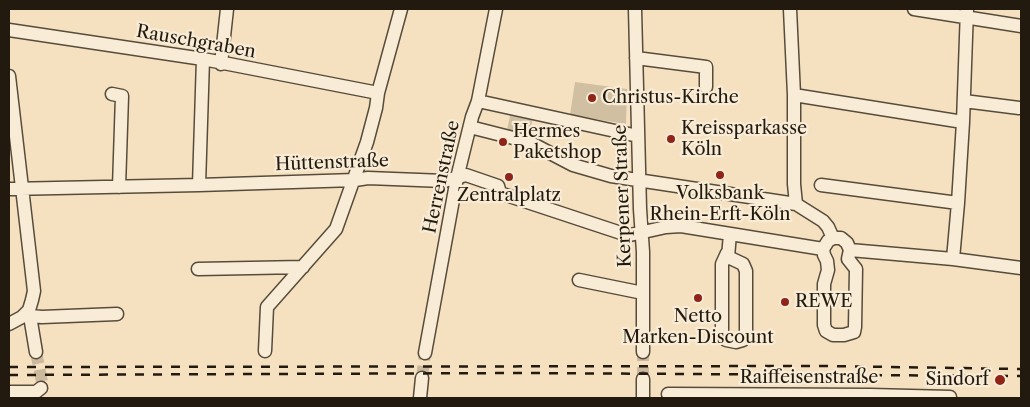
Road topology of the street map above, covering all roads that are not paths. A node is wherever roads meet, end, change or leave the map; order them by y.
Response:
1 (227, 9) edge
2 (401, 9) edge
3 (496, 9) edge
4 (635, 9) edge
5 (790, 9) edge
6 (914, 9) edge
7 (966, 13) edge
8 (1021, 26) edge
9 (9, 30) edge
10 (636, 58) junction
11 (203, 59) junction
12 (220, 64) junction
13 (9, 76) edge
14 (706, 87) dead end
15 (378, 93) junction
16 (112, 94) dead end
17 (794, 96) junction
18 (478, 101) junction
19 (964, 101) junction
20 (1020, 108) dead end
21 (963, 122) junction
22 (470, 127) junction
23 (638, 136) junction
24 (457, 178) junction
25 (355, 180) junction
26 (639, 180) junction
27 (199, 185) junction
28 (821, 185) dead end
29 (119, 186) junction
30 (9, 189) edge
31 (22, 189) junction
32 (958, 203) junction
33 (796, 204) junction
34 (642, 232) junction
35 (730, 234) junction
36 (832, 238) junction
37 (727, 253) junction
38 (849, 254) junction
39 (825, 255) junction
40 (953, 259) junction
41 (303, 267) junction
42 (198, 268) dead end
43 (1021, 268) edge
44 (579, 280) dead end
45 (643, 293) junction
46 (29, 313) junction
47 (116, 314) dead end
48 (9, 324) edge
49 (265, 351) dead end
50 (36, 352) tunnel mouth
51 (643, 352) tunnel mouth
52 (425, 353) tunnel mouth
53 (422, 378) tunnel mouth
54 (643, 378) tunnel mouth
55 (44, 389) edge
56 (9, 392) edge
57 (668, 394) dead end
58 (756, 397) edge
59 (850, 397) edge
60 (420, 398) edge
61 (643, 398) edge
62 (950, 398) edge

1 - 12 street
2 - 15 street
3 - 18 street, Herrenstraße
4 - 10 street, Kerpener Straße
5 - 17 street
6 - 7 street
7 - 8 street
7 - 19 street
9 - 11 street, Rauschgraben
10 - 14 street
10 - 23 street, Kerpener Straße
11 - 12 street, Rauschgraben
11 - 27 street
12 - 15 street, Rauschgraben
13 - 31 street
15 - 25 street
16 - 29 street
17 - 21 street
17 - 33 street
18 - 22 street, Herrenstraße
18 - 23 street
19 - 20 street
19 - 21 street
21 - 32 street
22 - 24 street, Herrenstraße
22 - 26 street
23 - 26 street, Kerpener Straße
24 - 25 street, Hüttenstraße
24 - 34 street, Hüttenstraße
24 - 52 street, Herrenstraße
25 - 27 street, Hüttenstraße
25 - 41 street
26 - 33 street
26 - 34 street, Kerpener Straße
27 - 29 street, Hüttenstraße
28 - 32 street
29 - 31 street, Hüttenstraße
30 - 31 street, Hüttenstraße
31 - 46 street
32 - 40 street
33 - 36 street
34 - 35 street
34 - 45 street, Kerpener Straße
35 - 37 street
35 - 39 street
36 - 38 street
36 - 39 street
37 - 37 street
38 - 39 street
38 - 39 street
38 - 40 street
40 - 43 street
41 - 42 street
41 - 49 street
44 - 45 street
45 - 51 street, Kerpener Straße
46 - 47 street
46 - 48 street
46 - 50 street
53 - 60 street
54 - 61 street
55 - 56 street
57 - 58 street, Raiffeisenstraße
58 - 59 street, Raiffeisenstraße
59 - 62 street, Raiffeisenstraße

